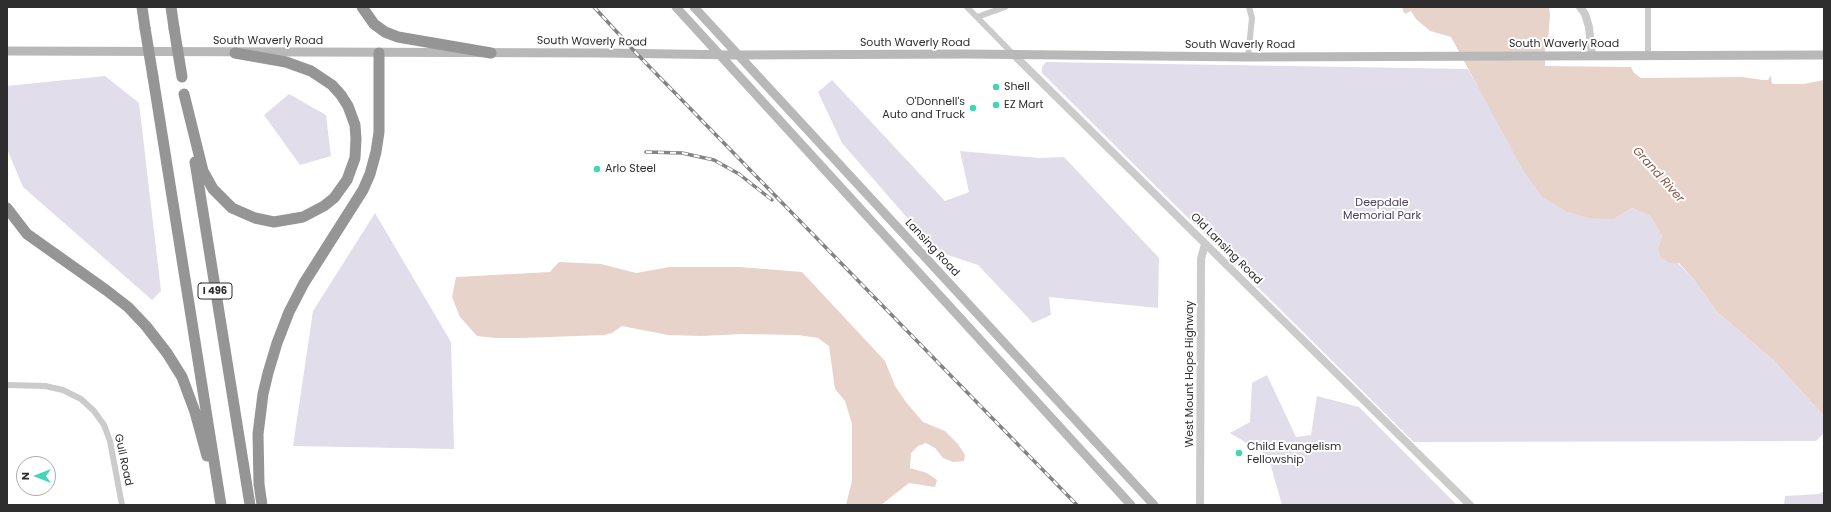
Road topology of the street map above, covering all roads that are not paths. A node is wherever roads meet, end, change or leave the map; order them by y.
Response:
1 (142, 7) edge
2 (171, 7) edge
3 (362, 7) edge
4 (676, 7) edge
5 (694, 7) edge
6 (967, 7) edge
7 (1006, 7) edge
8 (1249, 7) edge
9 (1580, 7) edge
10 (1648, 7) edge
11 (977, 17) junction
12 (7, 52) edge
13 (234, 53) junction
14 (379, 53) junction
15 (491, 53) junction
16 (720, 55) junction
17 (737, 55) junction
18 (1014, 55) junction
19 (1824, 55) edge
20 (1592, 56) junction
21 (1648, 56) junction
22 (1248, 57) junction
23 (184, 94) junction
24 (7, 208) edge
25 (1205, 244) junction
26 (7, 385) edge
27 (122, 505) edge
28 (220, 505) edge
29 (250, 505) edge
30 (262, 505) edge
31 (1131, 505) edge
32 (1154, 505) edge
33 (1200, 505) edge
34 (1470, 505) edge

1 - 28 highway, I 496, bridge
2 - 23 highway, I 496, bridge
3 - 15 highway
4 - 16 main road
5 - 17 main road, Lansing Road
6 - 11 street, Old Lansing Road
7 - 11 street
8 - 22 street
9 - 20 street
10 - 21 street
11 - 18 street, Old Lansing Road
12 - 13 main road, South Waverly Road
13 - 14 main road, South Waverly Road
13 - 23 highway
14 - 15 main road, South Waverly Road
14 - 30 highway
15 - 16 main road, South Waverly Road
16 - 17 main road, South Waverly Road
16 - 31 main road
17 - 18 main road, South Waverly Road
17 - 32 main road, Lansing Road
18 - 22 main road, South Waverly Road
18 - 25 street, Old Lansing Road
19 - 21 main road, South Waverly Road
20 - 21 main road, South Waverly Road
20 - 22 main road, South Waverly Road
23 - 29 highway, I 496
24 - 28 highway
25 - 33 street, West Mount Hope Highway
25 - 34 street, Old Lansing Road
26 - 27 street, Gull Road

